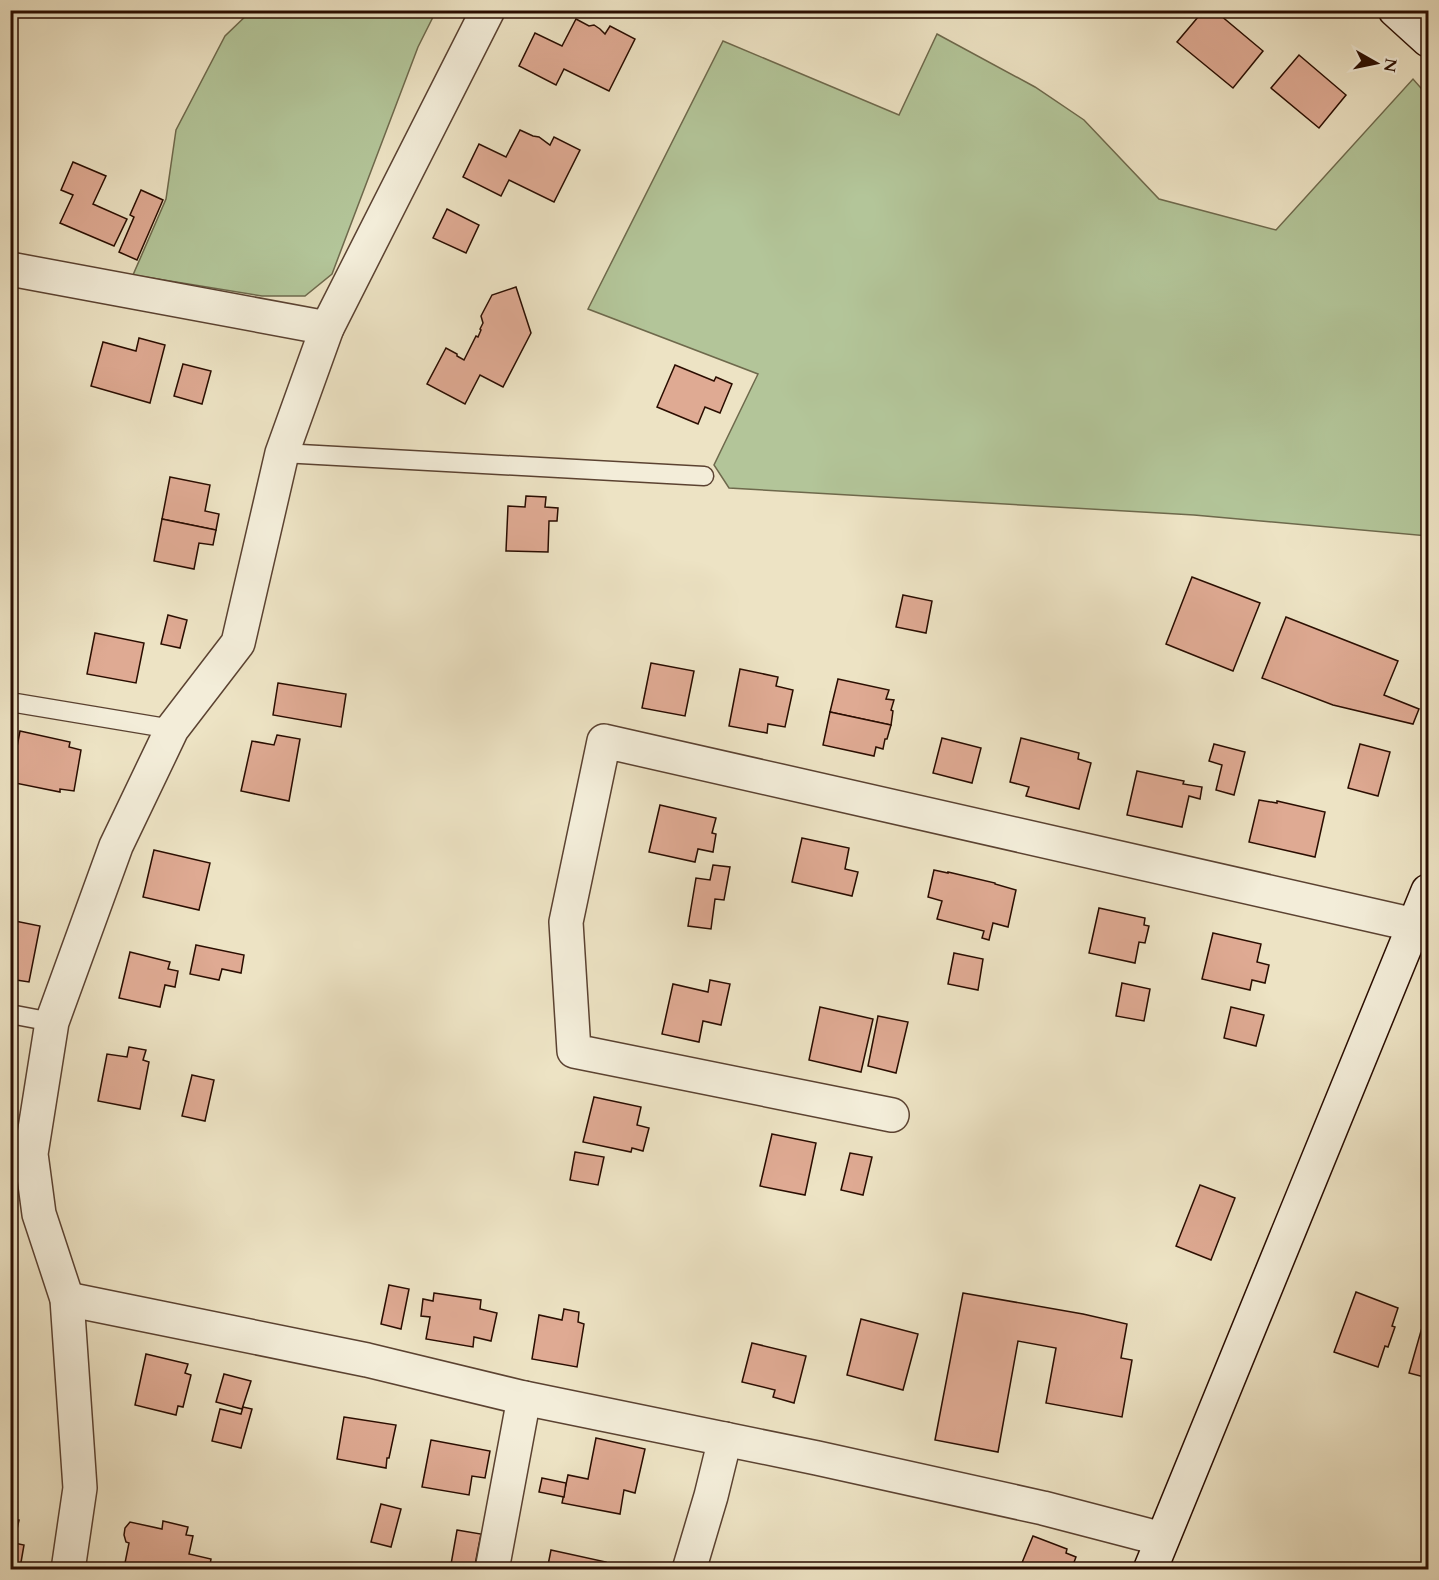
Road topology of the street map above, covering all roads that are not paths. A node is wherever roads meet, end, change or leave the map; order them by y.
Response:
1 (488, 10) edge
2 (10, 269) edge
3 (327, 328) junction
4 (282, 453) junction
5 (704, 476) dead end
6 (10, 702) edge
7 (171, 729) junction
8 (1428, 891) edge
9 (1415, 925) junction
10 (10, 1014) edge
11 (52, 1022) junction
12 (892, 1115) dead end
13 (66, 1299) junction
14 (525, 1398) junction
15 (725, 1439) junction
16 (1162, 1539) junction
17 (68, 1569) edge
18 (492, 1569) edge
19 (689, 1569) edge
20 (1150, 1569) edge

1 - 3 street
2 - 3 street
3 - 4 street
4 - 5 lane
4 - 7 street
6 - 7 lane
7 - 11 street
8 - 9 street
9 - 12 street
9 - 16 street
10 - 11 lane
11 - 13 street
13 - 14 street
13 - 17 street
14 - 15 street
14 - 18 street
15 - 16 street
15 - 19 street
16 - 20 street

